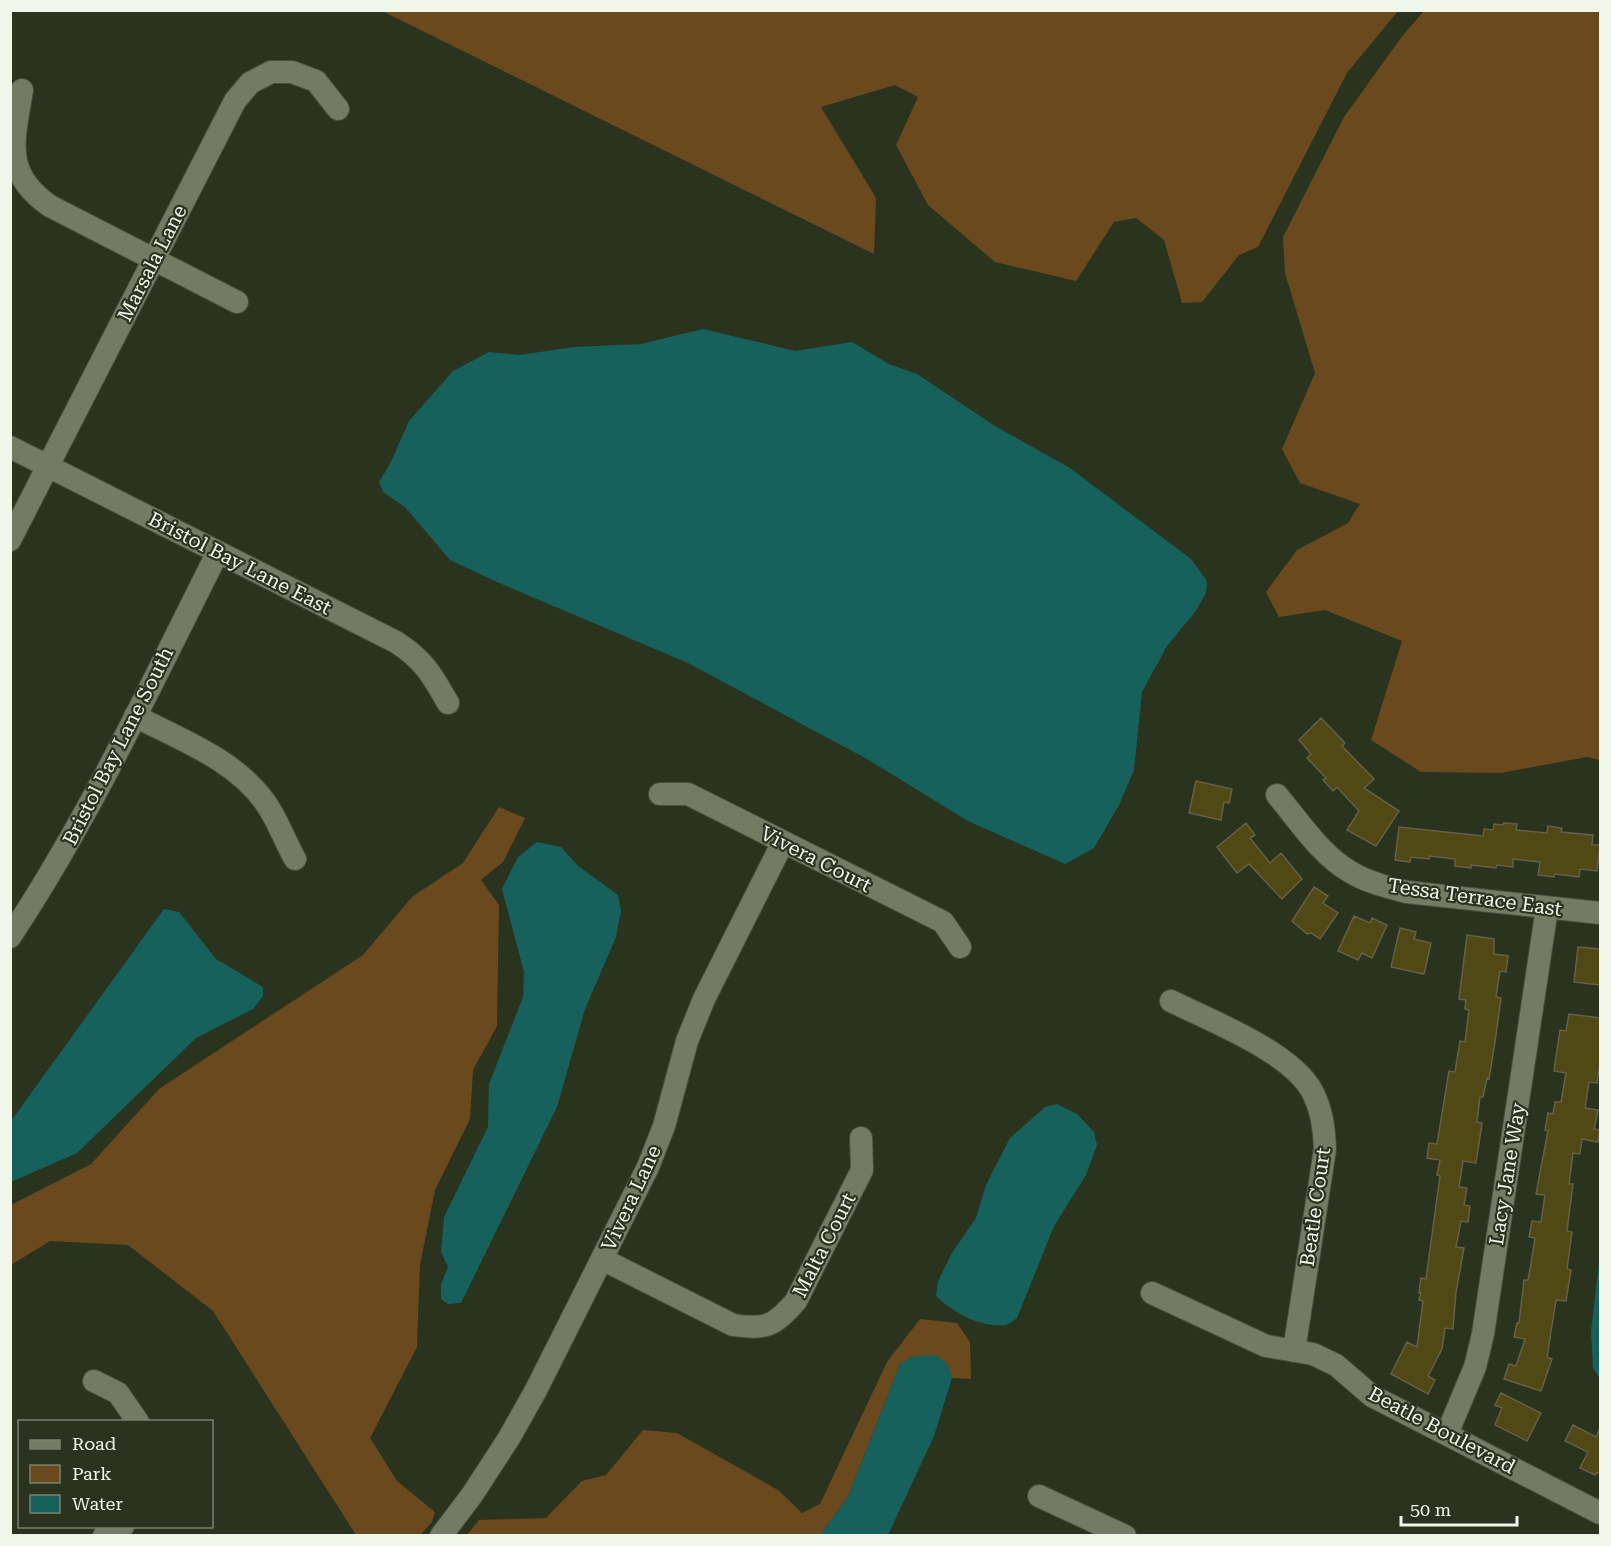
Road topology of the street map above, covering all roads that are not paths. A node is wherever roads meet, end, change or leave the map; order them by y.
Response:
1 (22, 90) dead end
2 (338, 110) dead end
3 (154, 260) junction
4 (237, 302) dead end
5 (10, 447) edge
6 (49, 467) junction
7 (10, 540) edge
8 (218, 552) junction
9 (448, 703) dead end
10 (135, 716) junction
11 (660, 794) dead end
12 (1277, 795) dead end
13 (783, 842) junction
14 (295, 859) dead end
15 (1547, 908) junction
16 (1600, 913) edge
17 (10, 937) edge
18 (960, 947) dead end
19 (1171, 1001) dead end
20 (861, 1138) dead end
21 (602, 1259) junction
22 (1152, 1293) dead end
23 (1294, 1351) junction
24 (94, 1381) dead end
25 (137, 1420) edge
26 (1447, 1434) junction
27 (1039, 1496) dead end
28 (1600, 1513) edge
29 (121, 1528) edge
30 (105, 1536) edge
31 (441, 1536) edge
32 (1125, 1536) edge

1 - 3 street
2 - 3 street, Marsala Lane
3 - 4 street
3 - 6 street, Marsala Lane
5 - 6 street, Bristol Bay Lane East
6 - 7 street, Marsala Lane
6 - 8 street, Bristol Bay Lane East
8 - 9 street, Bristol Bay Lane East
8 - 10 street, Bristol Bay Lane South
10 - 14 street
10 - 17 street, Bristol Bay Lane South
11 - 13 street, Vivera Court
12 - 15 street, Tessa Terrace East
13 - 18 street, Vivera Court
13 - 21 street, Vivera Lane
15 - 16 street, Tessa Terrace East
15 - 26 street, Lacy Jane Way
19 - 23 street, Beatle Court
20 - 21 street, Malta Court
21 - 31 street, Vivera Lane
22 - 23 street, Beatle Boulevard
23 - 26 street, Beatle Boulevard
24 - 25 street
26 - 28 street, Beatle Boulevard
27 - 32 street
29 - 30 street

